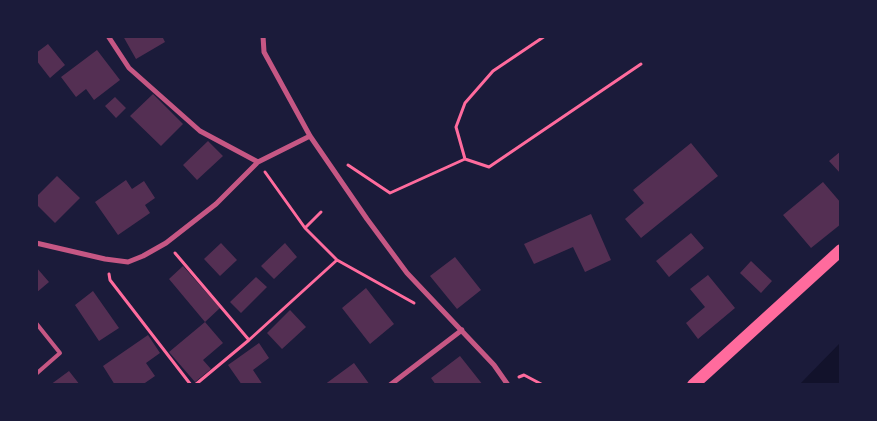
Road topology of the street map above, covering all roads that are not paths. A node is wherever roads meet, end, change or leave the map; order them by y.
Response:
1 (108, 36) edge
2 (263, 36) edge
3 (310, 136) junction
4 (258, 162) junction
5 (36, 244) edge
6 (841, 250) edge
7 (36, 323) edge
8 (462, 330) junction
9 (36, 374) edge
10 (507, 383) edge
11 (390, 385) edge
12 (693, 385) edge

1 - 4 street
2 - 3 street
3 - 4 street
3 - 8 street
4 - 5 street
6 - 12 main road
7 - 9 lane
8 - 10 street
8 - 11 street

